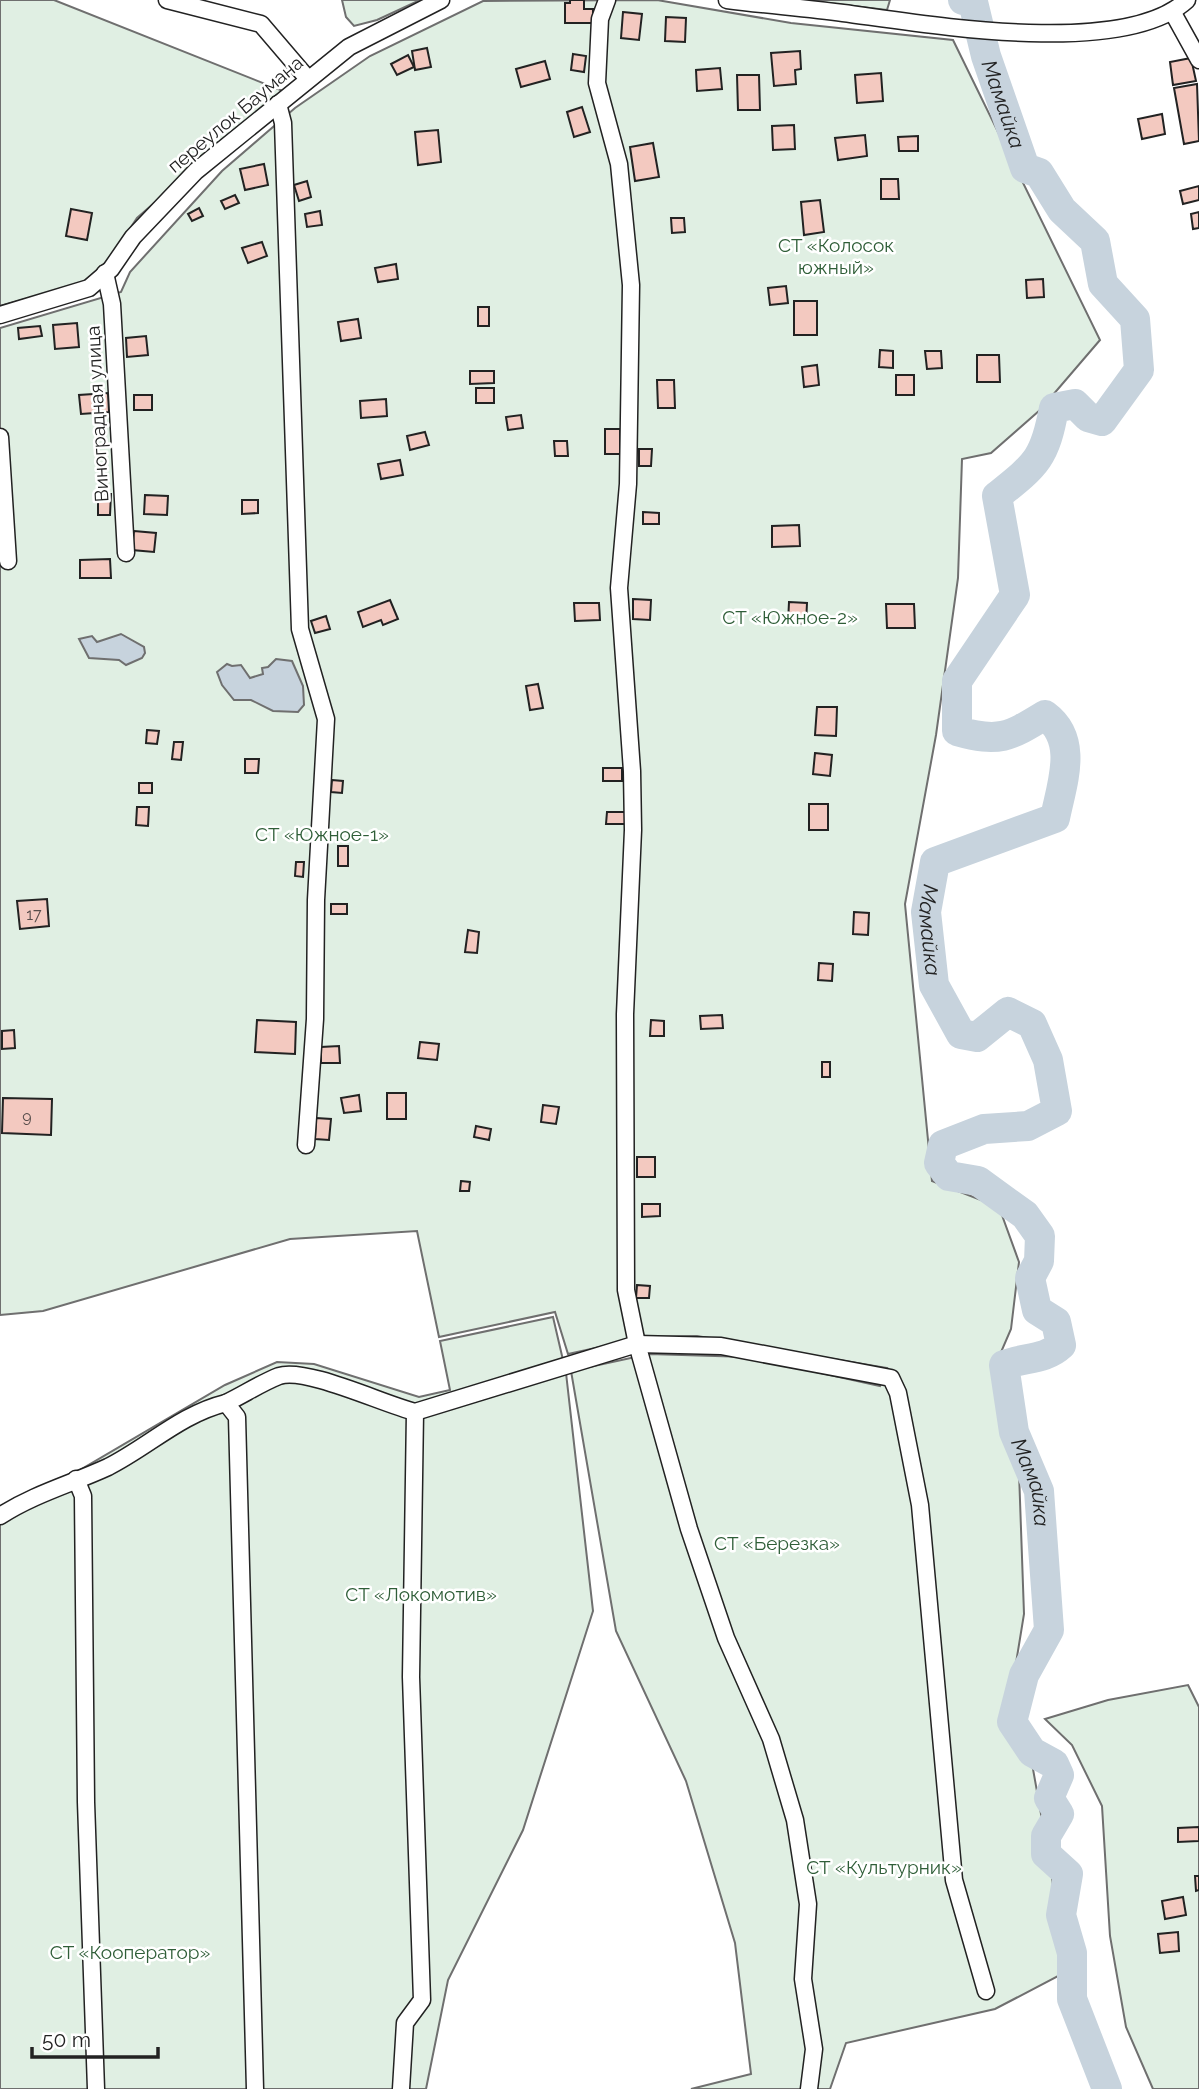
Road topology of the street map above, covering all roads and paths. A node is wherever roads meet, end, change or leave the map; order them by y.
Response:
1 (167, 0) edge
2 (440, 0) edge
3 (607, 0) edge
4 (729, 0) edge
5 (1186, 0) edge
6 (1173, 13) junction
7 (1199, 60) edge
8 (308, 79) junction
9 (278, 104) junction
10 (106, 273) junction
11 (0, 315) edge
12 (0, 437) edge
13 (126, 553) dead end
14 (8, 561) dead end
15 (306, 1145) dead end
16 (637, 1344) junction
17 (226, 1403) junction
18 (415, 1412) junction
19 (76, 1479) junction
20 (0, 1516) edge
21 (986, 1991) dead end
22 (96, 2089) edge
23 (255, 2089) edge
24 (401, 2089) edge
25 (809, 2089) edge

1 - 8 street
2 - 8 street, переулок Баумана
3 - 16 street
4 - 6 street
5 - 6 street
6 - 7 street
8 - 9 street, переулок Баумана
9 - 10 street, переулок Баумана
9 - 15 street
10 - 11 street, переулок Баумана
10 - 13 street, Виноградная улица
12 - 14 street
16 - 18 street
16 - 21 street
16 - 25 street
17 - 18 street
17 - 19 street
17 - 23 street
18 - 24 street
19 - 20 street
19 - 22 street

